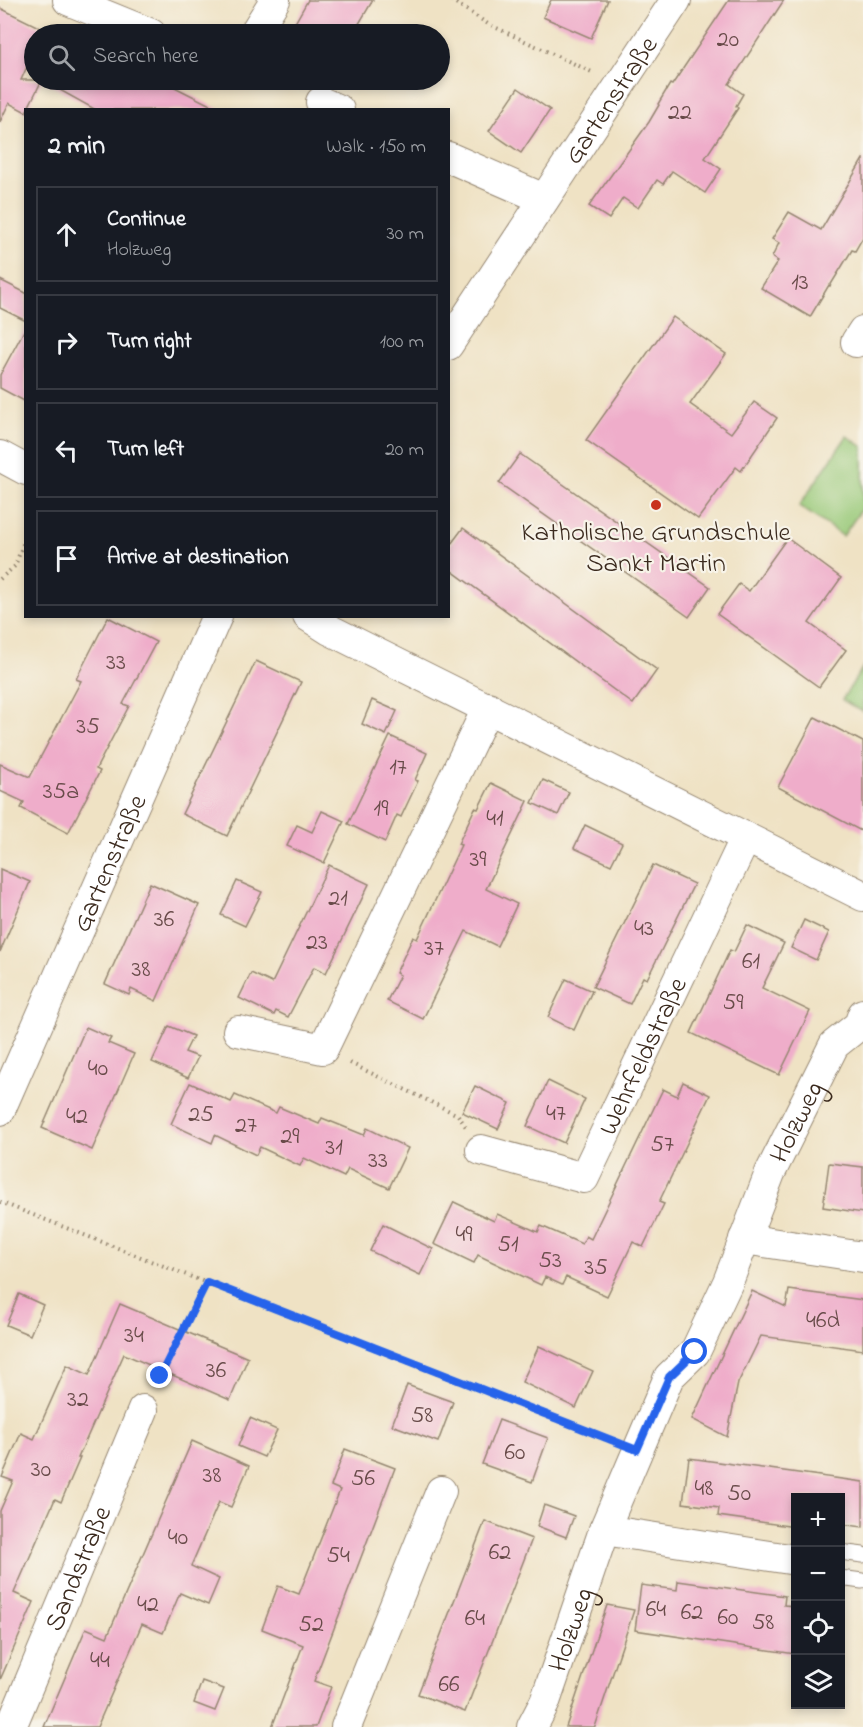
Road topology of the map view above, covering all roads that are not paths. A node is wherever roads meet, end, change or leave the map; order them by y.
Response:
1 (68, 0) edge
2 (275, 0) edge
3 (676, 0) edge
4 (127, 24) edge
5 (260, 24) edge
6 (450, 158) edge
7 (544, 199) junction
8 (450, 342) edge
9 (0, 456) edge
10 (24, 469) edge
11 (216, 618) edge
12 (311, 618) edge
13 (488, 707) junction
14 (746, 837) junction
15 (863, 896) edge
16 (863, 1014) edge
17 (238, 1030) dead end
18 (0, 1110) edge
19 (481, 1150) road end
20 (744, 1239) junction
21 (863, 1257) edge
22 (143, 1410) road end
23 (441, 1491) dead end
24 (604, 1530) junction
25 (845, 1553) edge
26 (863, 1555) edge
27 (791, 1559) edge
28 (845, 1579) edge
29 (862, 1581) edge
30 (11, 1727) edge
31 (346, 1727) edge
32 (532, 1727) edge

1 - 4 street
2 - 5 street
3 - 7 street, Gartenstraße
6 - 7 street
7 - 8 street, Gartenstraße
9 - 10 street
11 - 18 street, Gartenstraße
12 - 13 street
13 - 14 street
13 - 17 street
14 - 15 street
14 - 19 street, Wehrfeldstraße
16 - 20 street, Holzweg
20 - 21 street
20 - 24 street, Holzweg
22 - 30 street, Sandstraße
23 - 31 street
24 - 27 street
24 - 32 street, Holzweg
25 - 26 lane
28 - 29 lane

